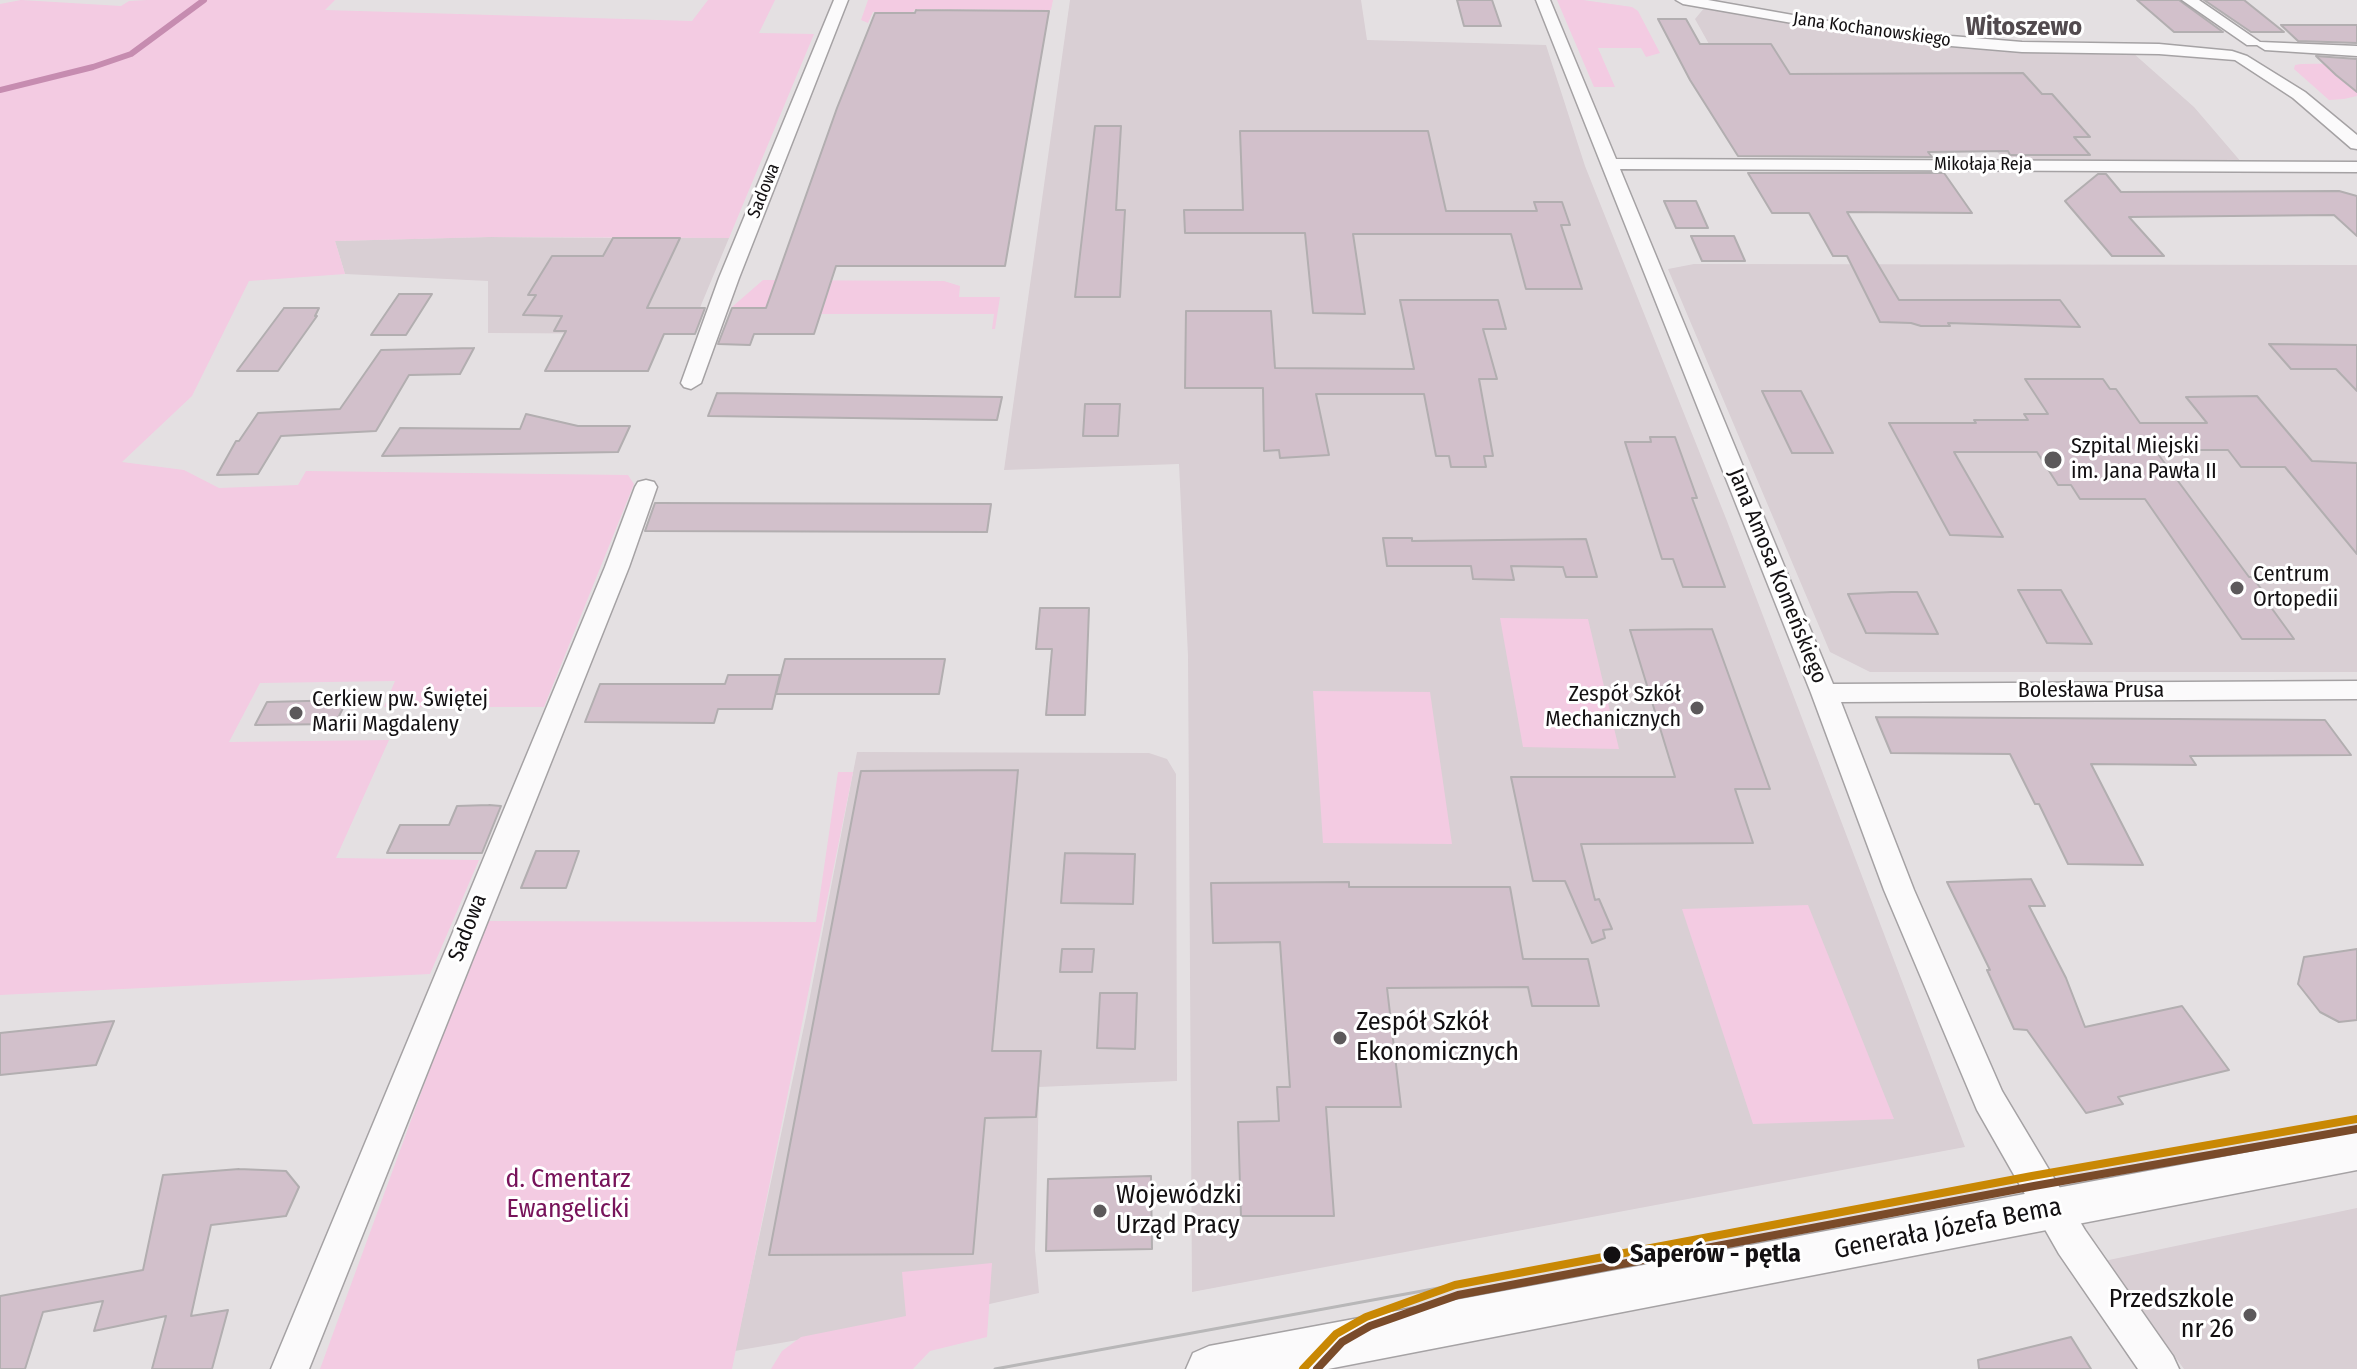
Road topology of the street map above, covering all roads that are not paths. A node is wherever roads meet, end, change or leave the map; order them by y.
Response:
1 (841, 0) edge
2 (1543, 0) edge
3 (1683, 0) edge
4 (2194, 4) edge
5 (2230, 51) junction
6 (2267, 51) junction
7 (2354, 51) edge
8 (2299, 95) junction
9 (2357, 144) edge
10 (1610, 164) junction
11 (2357, 167) edge
12 (691, 383) dead end
13 (646, 487) dead end
14 (2357, 690) edge
15 (1824, 693) junction
16 (2357, 1151) edge
17 (2052, 1210) junction
18 (1314, 1359) edge
19 (290, 1369) edge
20 (1209, 1369) edge
21 (2160, 1369) edge

1 - 12 street, Sadowa
2 - 10 street, Jana Amosa Komeńskiego
3 - 5 street, Jana Kochanowskiego
4 - 5 street
4 - 6 street
5 - 6 street
5 - 6 street
5 - 8 street
6 - 7 street
6 - 8 street
8 - 9 street
10 - 11 street, Mikołaja Reja
10 - 15 street, Jana Amosa Komeńskiego
13 - 19 street, Sadowa
14 - 15 street, Bolesława Prusa
15 - 17 street, Jana Amosa Komeńskiego
16 - 17 street, Generała Józefa Bema
17 - 18 street, Generała Józefa Bema
17 - 21 street, Jana Amosa Komeńskiego
18 - 20 street, Generała Józefa Bema

